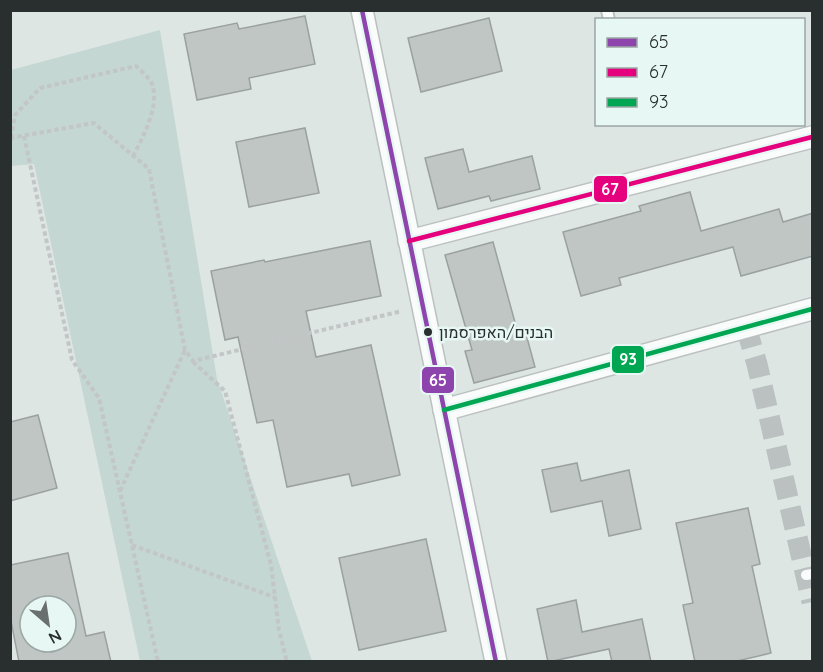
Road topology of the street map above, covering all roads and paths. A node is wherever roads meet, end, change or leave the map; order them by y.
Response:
1 (362, 10) edge
2 (24, 136) junction
3 (813, 137) edge
4 (11, 138) edge
5 (133, 156) junction
6 (409, 241) junction
7 (423, 306) junction
8 (813, 309) edge
9 (184, 350) junction
10 (193, 361) junction
11 (444, 410) junction
12 (120, 492) junction
13 (132, 544) junction
14 (275, 597) junction
15 (285, 660) edge
16 (158, 662) edge
17 (496, 662) edge

1 - 6 street
2 - 4 path
2 - 5 path
2 - 12 path
3 - 6 street
4 - 5 path
5 - 9 path
6 - 7 street
7 - 10 path
7 - 11 street
8 - 11 street
9 - 10 path
9 - 12 path
10 - 14 path
11 - 17 street
12 - 13 path
13 - 14 path
13 - 16 path
14 - 15 path

